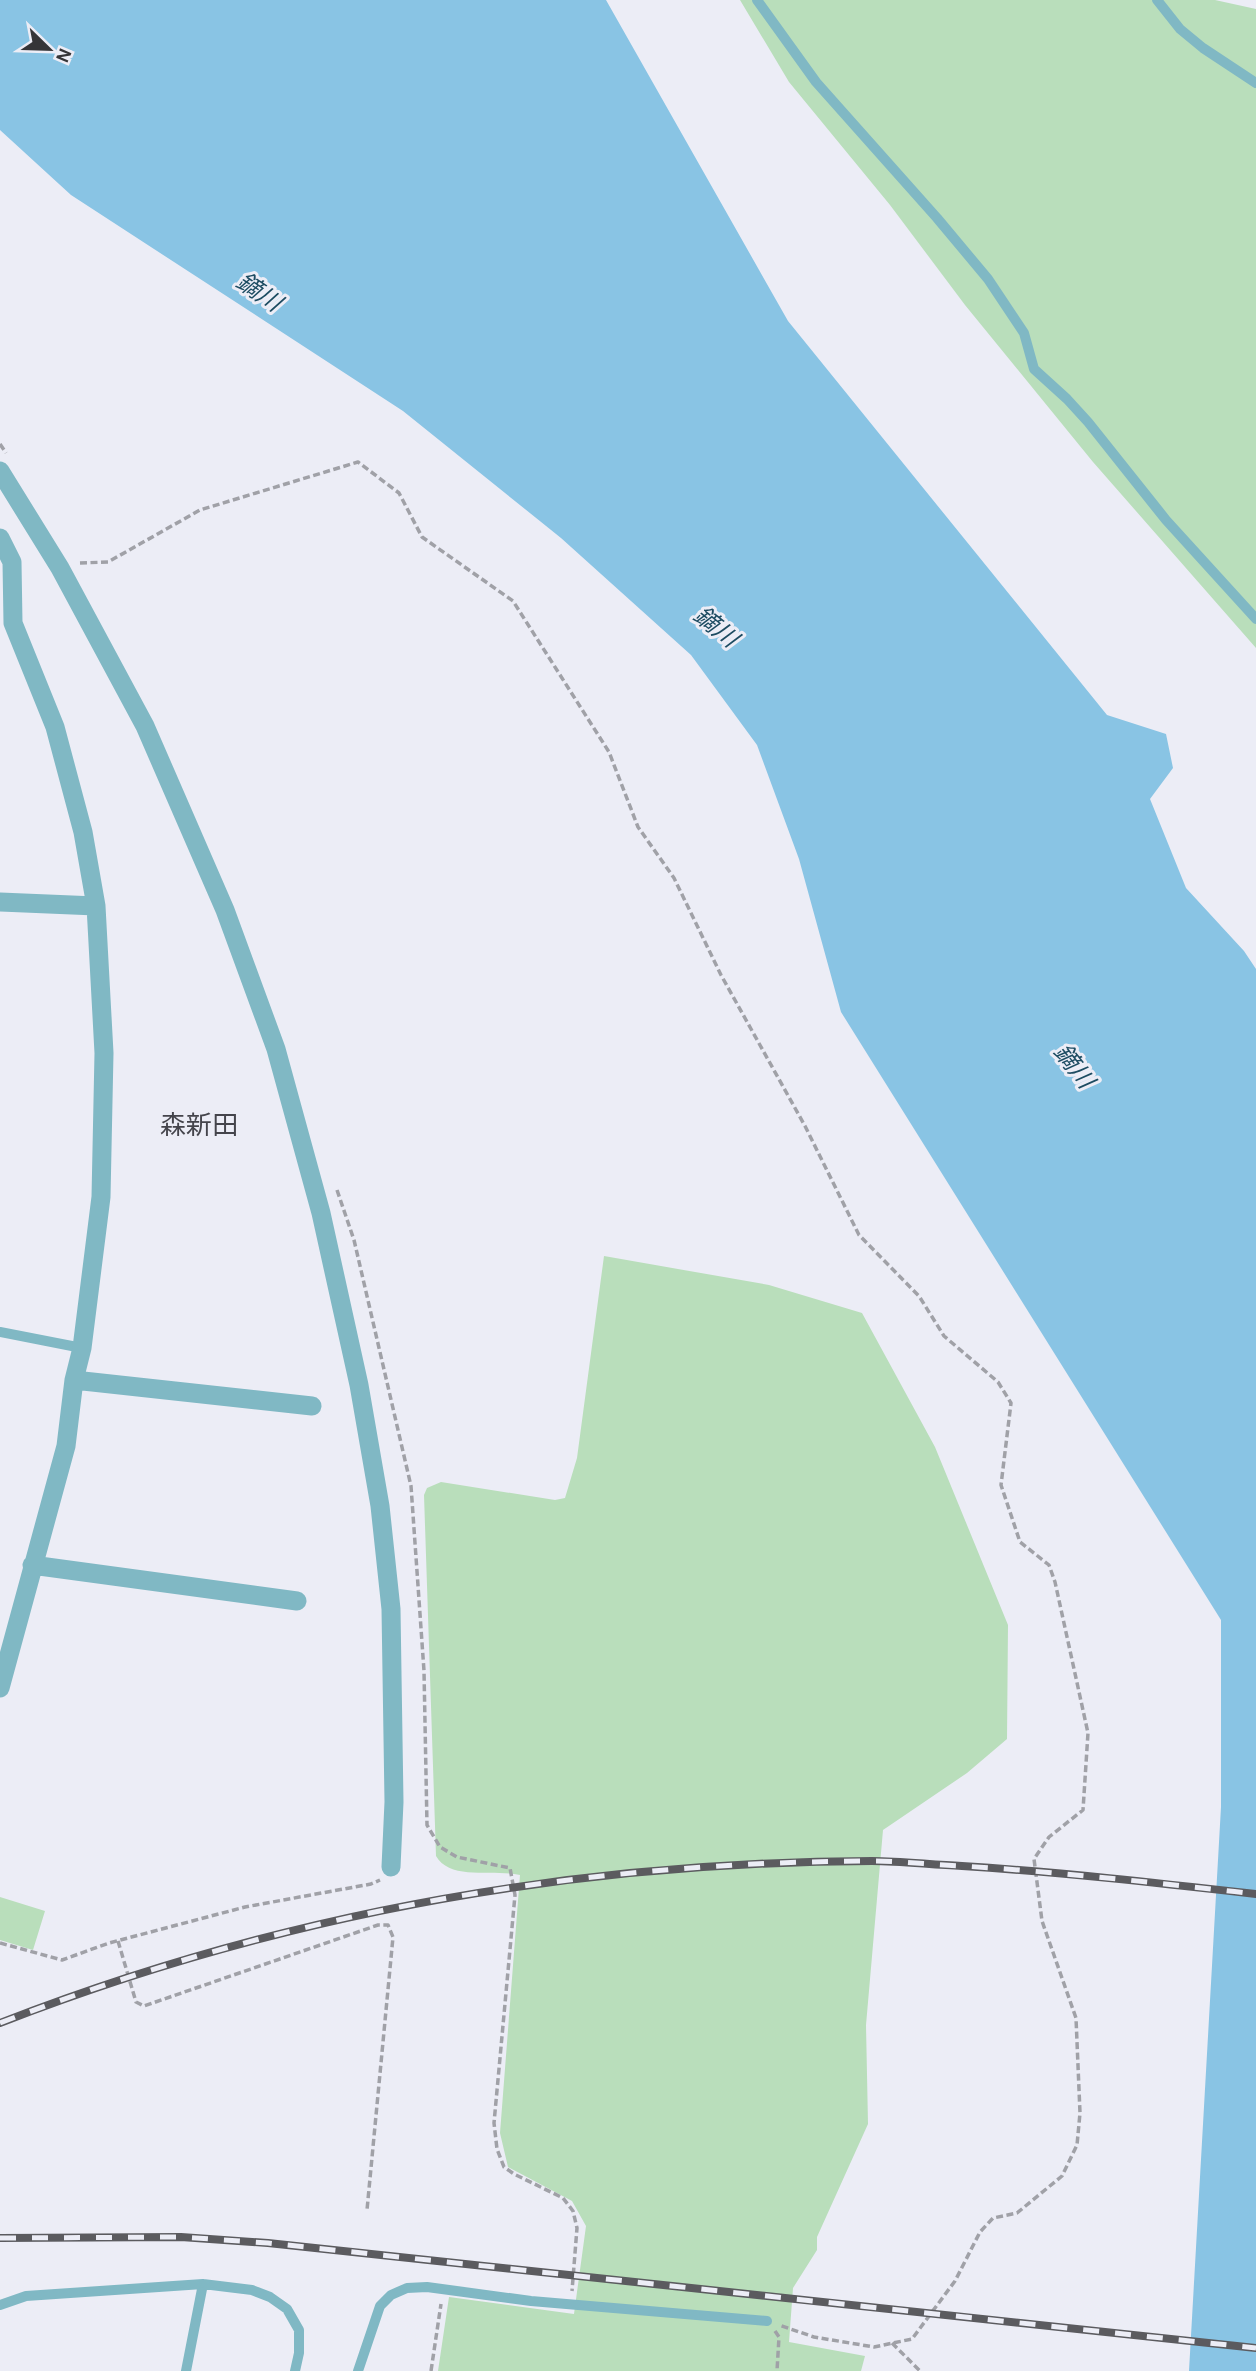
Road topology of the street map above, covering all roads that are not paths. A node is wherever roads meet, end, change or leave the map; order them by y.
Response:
1 (757, 0) edge
2 (1157, 0) edge
3 (1256, 83) edge
4 (4, 463) edge
5 (0, 538) edge
6 (1256, 619) edge
7 (0, 902) edge
8 (96, 905) junction
9 (0, 1332) edge
10 (82, 1348) junction
11 (74, 1380) junction
12 (312, 1406) dead end
13 (32, 1565) junction
14 (297, 1601) dead end
15 (0, 1688) edge
16 (391, 1867) road end
17 (203, 2284) junction
18 (0, 2305) edge
19 (767, 2321) road end
20 (186, 2371) edge
21 (295, 2371) edge
22 (358, 2371) edge

1 - 6 lane
2 - 3 lane
4 - 16 street
5 - 8 street
7 - 8 street
8 - 10 street
9 - 10 lane
10 - 11 street
11 - 12 street
11 - 13 street
13 - 14 street
13 - 15 street
17 - 18 lane
17 - 20 lane
17 - 21 lane
19 - 22 lane

